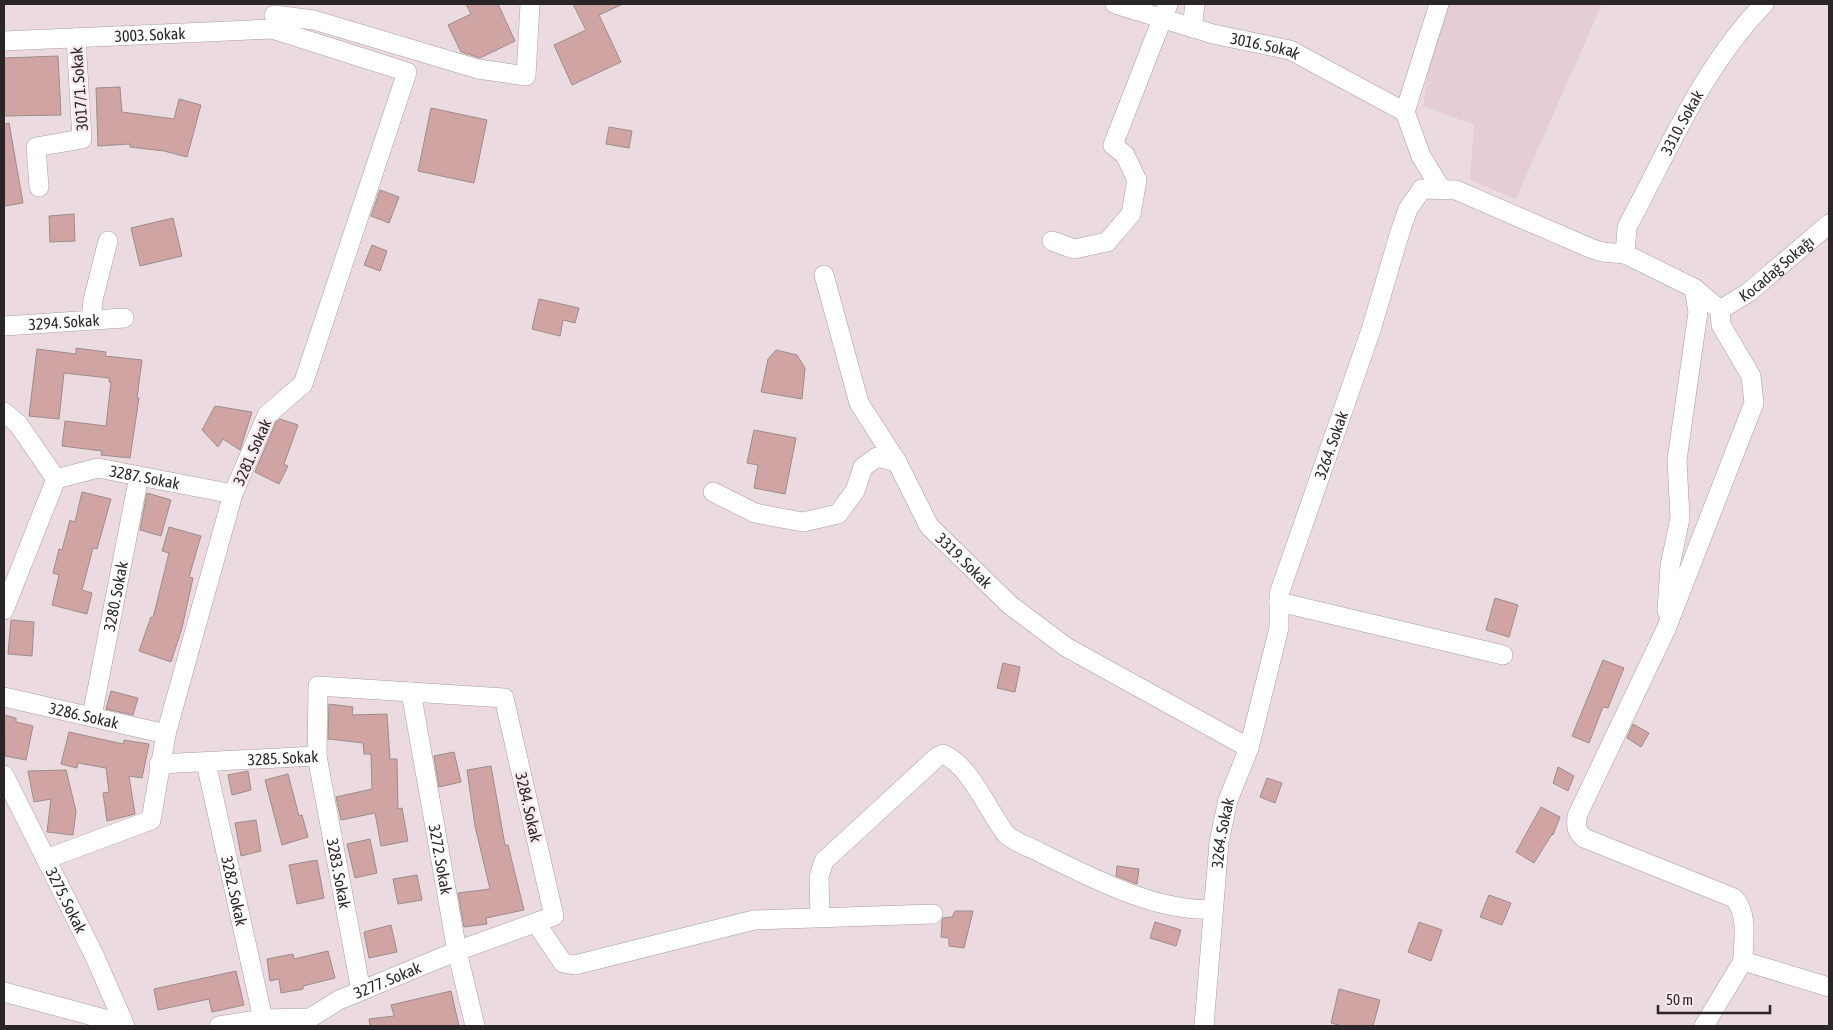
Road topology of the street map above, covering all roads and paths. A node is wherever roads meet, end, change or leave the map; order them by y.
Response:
1 (530, 4) edge
2 (1115, 4) edge
3 (1195, 4) edge
4 (1439, 4) edge
5 (1764, 4) edge
6 (1166, 11) edge
7 (314, 12) edge
8 (274, 16) edge
9 (1192, 28) junction
10 (76, 38) junction
11 (4, 41) edge
12 (1406, 112) junction
13 (40, 187) dead end
14 (1441, 189) junction
15 (1829, 224) edge
16 (108, 241) dead end
17 (1052, 241) dead end
18 (1626, 254) junction
19 (824, 275) dead end
20 (1694, 288) junction
21 (1720, 310) junction
22 (124, 318) dead end
23 (91, 320) junction
24 (4, 326) edge
25 (4, 412) edge
26 (897, 462) junction
27 (139, 476) junction
28 (56, 479) junction
29 (713, 492) dead end
30 (233, 494) junction
31 (1279, 602) junction
32 (4, 610) edge
33 (1666, 629) junction
34 (1503, 654) dead end
35 (411, 692) junction
36 (4, 697) edge
37 (504, 698) joint
38 (92, 716) junction
39 (166, 734) junction
40 (1248, 748) junction
41 (317, 756) junction
42 (206, 763) junction
43 (160, 764) junction
44 (4, 775) edge
45 (46, 859) junction
46 (1214, 910) junction
47 (933, 914) dead end
48 (554, 916) joint
49 (820, 917) junction
50 (536, 923) junction
51 (457, 950) junction
52 (1743, 961) junction
53 (1829, 987) edge
54 (361, 991) junction
55 (4, 992) edge
56 (263, 1018) junction
57 (308, 1022) edge
58 (115, 1026) edge
59 (125, 1026) edge
60 (219, 1026) edge
61 (475, 1026) edge
62 (1204, 1026) edge
63 (1704, 1026) edge

1 - 7 street
2 - 6 street, 3016. Sokak
3 - 9 street
4 - 12 street
5 - 18 street, 3310. Sokak
6 - 9 street, 3016. Sokak
6 - 17 street
7 - 8 street
8 - 10 street, 3003. Sokak
8 - 30 street, 3281. Sokak
9 - 12 street, 3016. Sokak
10 - 11 street, 3003. Sokak
10 - 13 street, 3017/1. Sokak
12 - 14 street
14 - 18 street, 3264. Sokak
14 - 31 street, 3264. Sokak
15 - 21 street, Kocadağ Sokağı
16 - 23 street
18 - 20 street, 3264. Sokak
19 - 26 street, 3319. Sokak
20 - 21 street, 3264. Sokak
20 - 33 street
21 - 33 street
22 - 23 street, 3294. Sokak
23 - 24 street, 3294. Sokak
25 - 28 street
26 - 29 street
26 - 40 street, 3319. Sokak
27 - 28 street, 3287. Sokak
27 - 30 street, 3287. Sokak
27 - 38 street, 3280. Sokak
28 - 32 street
30 - 39 street, 3281. Sokak
31 - 34 street
31 - 40 street, 3264. Sokak
33 - 52 street
35 - 37 street, 3285. Sokak
35 - 41 street, 3285. Sokak
35 - 51 street, 3272. Sokak
36 - 38 street, 3286. Sokak
37 - 48 street, 3284. Sokak
38 - 39 street, 3286. Sokak
39 - 43 street, 3281. Sokak
40 - 46 street, 3264. Sokak
41 - 42 street, 3285. Sokak
41 - 54 street, 3283. Sokak
42 - 43 street, 3285. Sokak
42 - 56 street, 3282. Sokak
43 - 45 street
44 - 45 street, 3275. Sokak
45 - 59 street, 3275. Sokak
46 - 49 street
46 - 62 street, 3264. Sokak
47 - 49 street
48 - 50 street, 3277. Sokak
49 - 50 street
50 - 51 street, 3277. Sokak
51 - 54 street, 3277. Sokak
51 - 61 street, 3272. Sokak
52 - 53 street
52 - 63 street
54 - 57 street, 3277. Sokak
55 - 58 street
56 - 57 street, 3277. Sokak
56 - 60 street, 3277. Sokak

